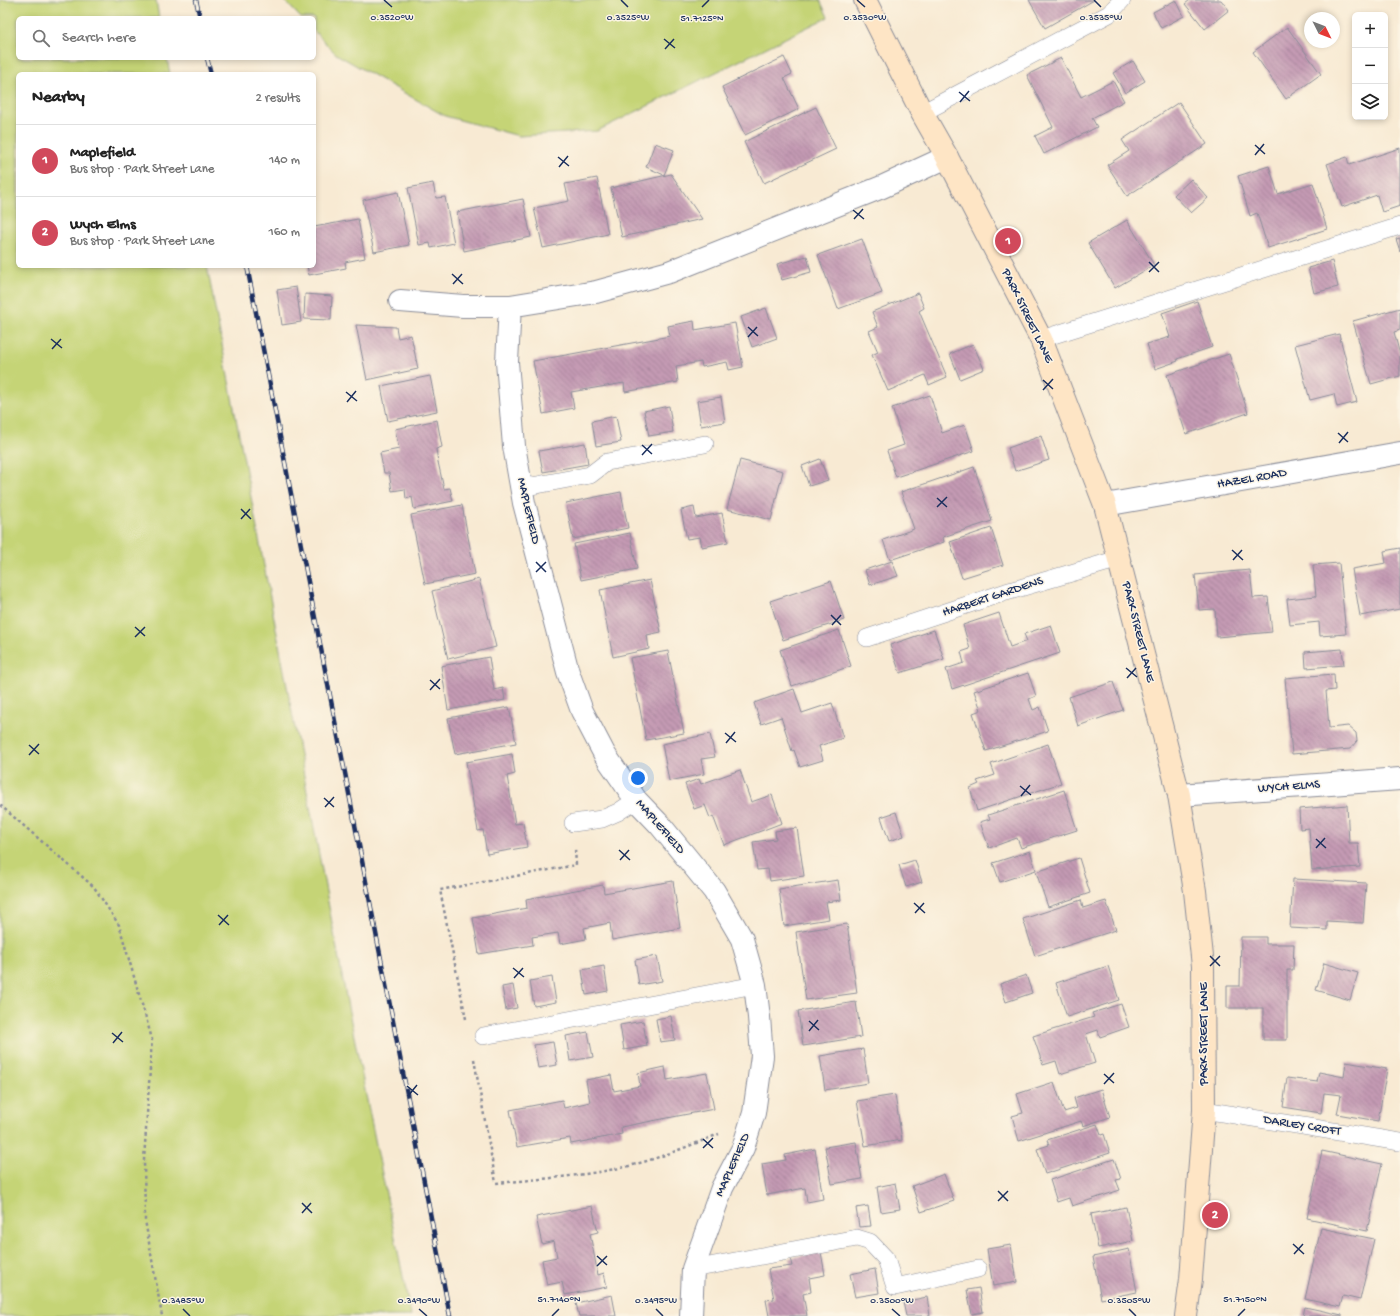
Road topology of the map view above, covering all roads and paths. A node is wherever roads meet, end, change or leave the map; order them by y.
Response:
1 (865, 0) edge
2 (1122, 0) edge
3 (922, 113) junction
4 (946, 157) junction
5 (1400, 226) edge
6 (400, 301) dead end
7 (510, 306) junction
8 (1041, 339) junction
9 (705, 444) dead end
10 (1400, 452) edge
11 (521, 488) junction
12 (1105, 505) junction
13 (1119, 559) junction
14 (867, 638) dead end
15 (1400, 779) edge
16 (1179, 795) junction
17 (636, 800) junction
18 (0, 805) edge
19 (573, 823) joint
20 (755, 985) junction
21 (483, 1036) junction
22 (1204, 1110) junction
23 (750, 1127) junction
24 (1400, 1142) edge
25 (692, 1269) junction
26 (978, 1269) dead end
27 (162, 1316) edge
28 (691, 1316) edge
29 (1186, 1316) edge

1 - 3 street, PARK STREET LANE
2 - 3 lane
3 - 4 street, PARK STREET LANE
4 - 7 street
4 - 8 street, PARK STREET LANE
5 - 8 lane
6 - 7 street
7 - 11 street, MAPLEFIELD
8 - 12 street, PARK STREET LANE
9 - 11 lane
10 - 12 street, HAZEL ROAD
11 - 17 street, MAPLEFIELD
12 - 13 street, PARK STREET LANE
13 - 14 lane, HARBERT GARDENS
13 - 16 street, PARK STREET LANE
15 - 16 street, WYCH ELMS
16 - 22 street, PARK STREET LANE
17 - 19 lane
17 - 20 street, MAPLEFIELD
18 - 27 path
19 - 21 path
20 - 21 lane
20 - 23 street, MAPLEFIELD
21 - 23 path
22 - 24 lane, DARLEY CROFT
22 - 29 street, PARK STREET LANE
23 - 25 street, MAPLEFIELD
25 - 26 lane
25 - 28 street, MAPLEFIELD

